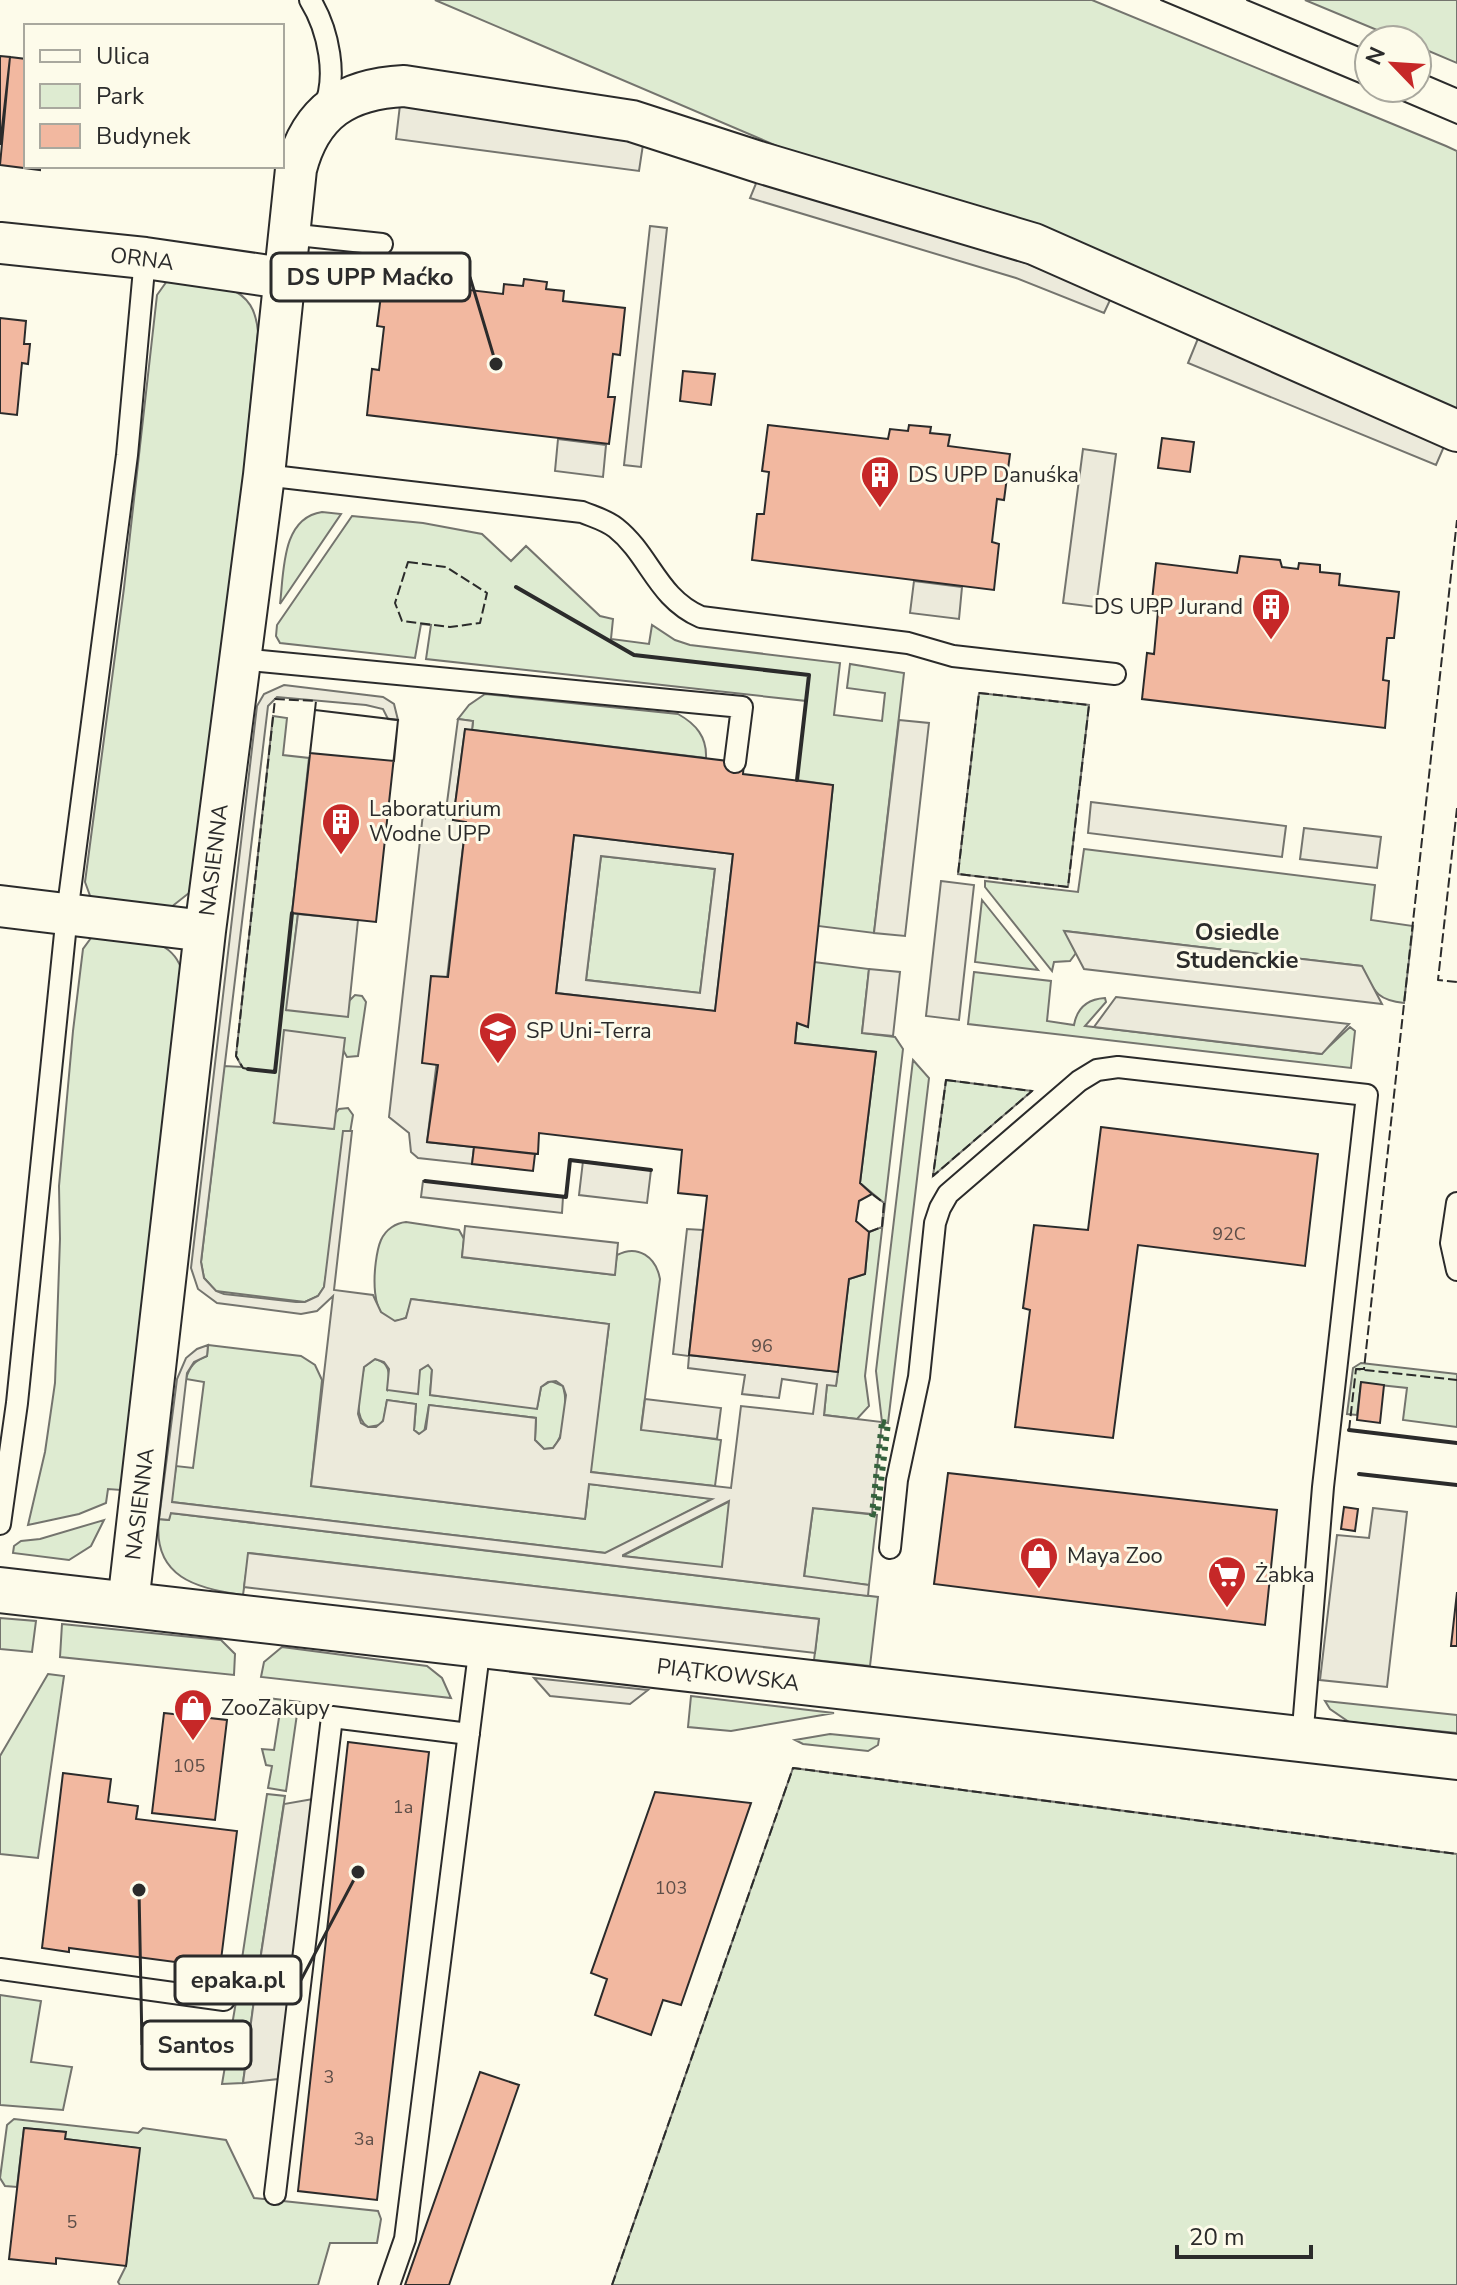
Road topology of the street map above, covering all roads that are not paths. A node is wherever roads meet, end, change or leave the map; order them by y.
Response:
1 (310, 0) edge
2 (328, 111) junction
3 (288, 234) junction
4 (0, 243) edge
5 (382, 244) dead end
6 (145, 258) junction
7 (283, 278) junction
8 (1457, 431) edge
9 (264, 475) junction
10 (240, 659) junction
11 (1115, 674) dead end
12 (735, 762) dead end
13 (0, 906) edge
14 (67, 914) junction
15 (205, 931) junction
16 (1457, 1203) edge
17 (1457, 1270) edge
18 (0, 1524) edge
19 (890, 1548) dead end
20 (0, 1590) edge
21 (128, 1604) junction
22 (480, 1645) junction
23 (469, 1734) junction
24 (1302, 1740) junction
25 (1457, 1757) edge
26 (0, 1969) edge
27 (224, 2000) dead end
28 (275, 2194) dead end
29 (389, 2285) edge

1 - 2 lane, NASIENNA
2 - 3 street, NASIENNA
2 - 8 street
3 - 5 lane
3 - 7 street, NASIENNA
4 - 6 street, ORNA
6 - 7 street, ORNA
6 - 14 lane
7 - 9 street, NASIENNA
9 - 10 street, NASIENNA
9 - 11 lane
10 - 12 lane
10 - 15 street, NASIENNA
13 - 14 street
14 - 15 street
14 - 18 lane
15 - 21 street, NASIENNA
16 - 17 lane
19 - 24 lane
20 - 21 street, PIĄTKOWSKA
21 - 22 street, PIĄTKOWSKA
22 - 23 lane
22 - 24 street, PIĄTKOWSKA
23 - 28 lane
23 - 29 lane
24 - 25 street, PIĄTKOWSKA
26 - 27 lane

